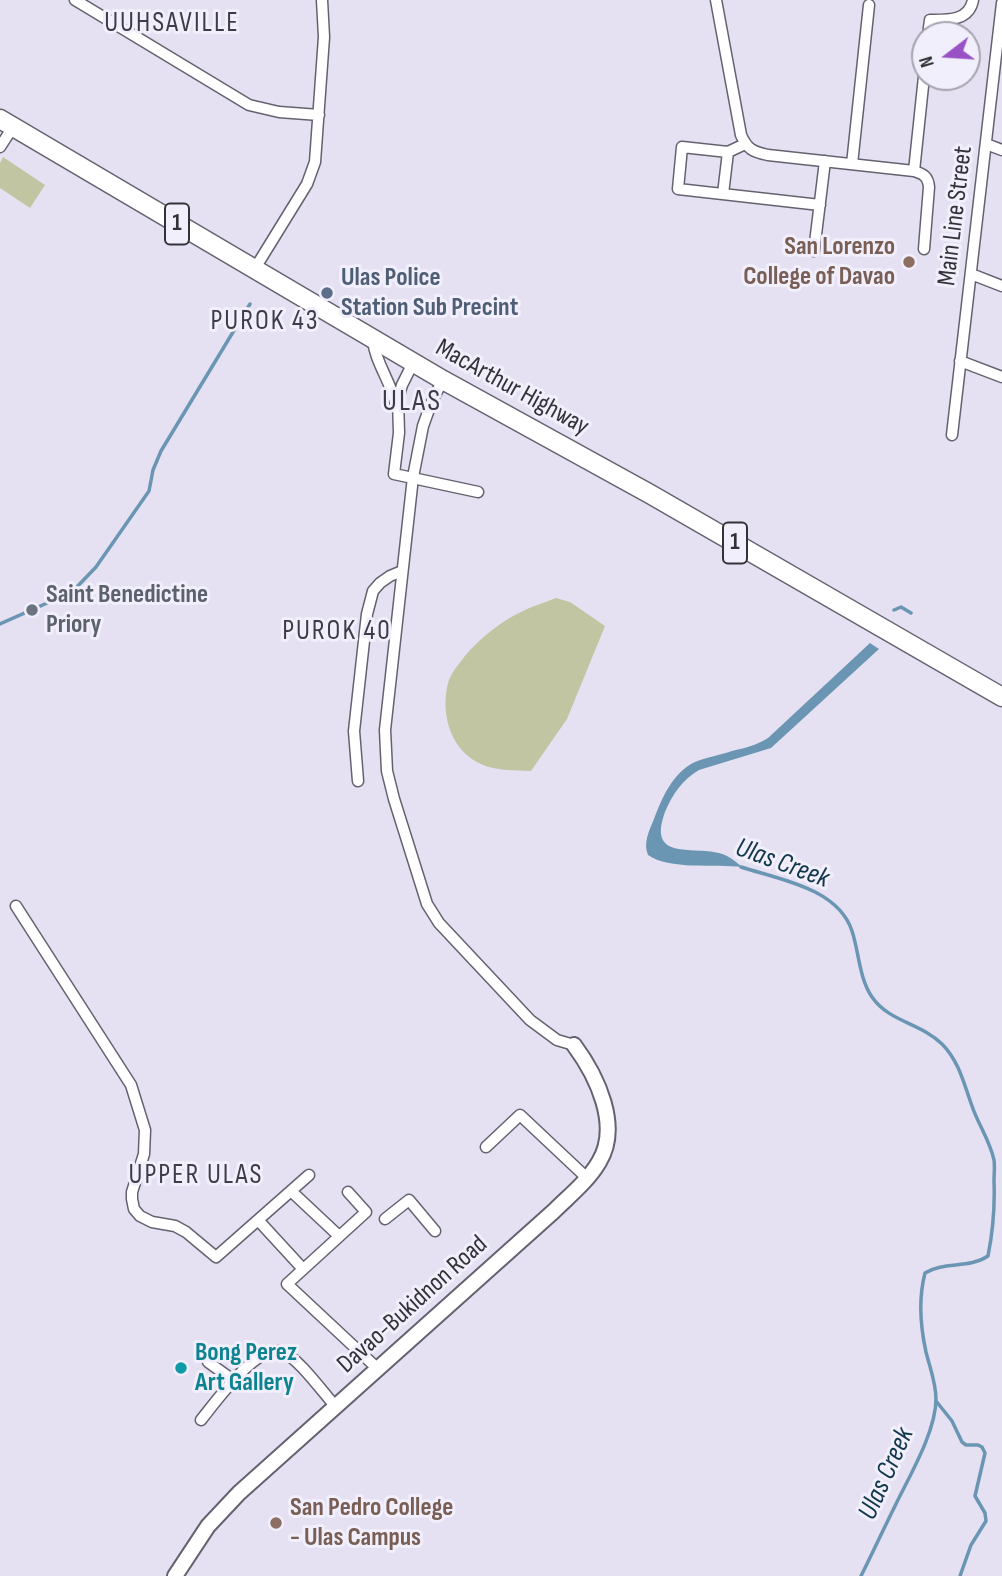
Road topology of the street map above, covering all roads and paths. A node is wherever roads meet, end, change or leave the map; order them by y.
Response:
1 (75, 0) edge
2 (322, 0) edge
3 (716, 0) edge
4 (974, 0) edge
5 (1002, 2) edge
6 (869, 5) dead end
7 (930, 21) edge
8 (999, 53) edge
9 (922, 91) edge
10 (318, 115) junction
11 (7, 123) edge
12 (744, 144) junction
13 (986, 144) junction
14 (0, 147) edge
15 (1002, 150) edge
16 (728, 152) junction
17 (825, 161) junction
18 (852, 164) junction
19 (914, 171) junction
20 (723, 194) junction
21 (820, 205) junction
22 (924, 249) dead end
23 (814, 251) dead end
24 (254, 270) junction
25 (971, 274) junction
26 (1002, 286) edge
27 (373, 340) junction
28 (960, 361) junction
29 (413, 363) junction
30 (1002, 377) edge
31 (443, 380) junction
32 (397, 410) junction
33 (952, 435) dead end
34 (413, 478) junction
35 (478, 492) dead end
36 (402, 571) junction
37 (1002, 697) edge
38 (358, 781) dead end
39 (16, 906) dead end
40 (575, 1045) joint
41 (486, 1147) dead end
42 (309, 1175) dead end
43 (587, 1178) junction
44 (290, 1191) junction
45 (348, 1192) dead end
46 (385, 1219) dead end
47 (258, 1220) junction
48 (435, 1231) dead end
49 (339, 1236) junction
50 (303, 1269) junction
51 (208, 1362) dead end
52 (378, 1369) junction
53 (233, 1380) junction
54 (336, 1407) junction
55 (201, 1420) dead end
56 (175, 1576) edge

1 - 10 street
2 - 10 street
3 - 12 street
4 - 7 street
5 - 8 street, Main Line Street
6 - 18 street
8 - 13 street, Main Line Street
9 - 19 street
10 - 24 street
11 - 14 street
11 - 24 highway, MacArthur Highway / 1
12 - 16 street
12 - 17 street
13 - 15 street
13 - 25 street, Main Line Street
16 - 20 street
16 - 20 street
17 - 18 street
17 - 21 street
18 - 19 street
19 - 22 street
20 - 21 street
21 - 23 street
24 - 27 highway, MacArthur Highway / 1
25 - 26 street
25 - 28 street, Main Line Street
27 - 29 highway, MacArthur Highway / 1
27 - 32 street
28 - 30 street
28 - 33 street, Main Line Street
29 - 31 highway, MacArthur Highway / 1
29 - 32 street
31 - 34 street
31 - 37 highway, MacArthur Highway / 1
32 - 34 street
34 - 35 street
34 - 36 street
36 - 38 street
36 - 40 street
39 - 47 street
40 - 43 street, Davao-Bukidnon Road
41 - 43 street
42 - 44 street
43 - 52 street, Davao-Bukidnon Road
44 - 47 street
44 - 49 street
45 - 49 street
46 - 48 street
47 - 50 street
49 - 50 street
50 - 52 street
51 - 53 street
52 - 54 street, Davao-Bukidnon Road
53 - 54 street
53 - 55 street
54 - 56 street, Davao-Bukidnon Road

